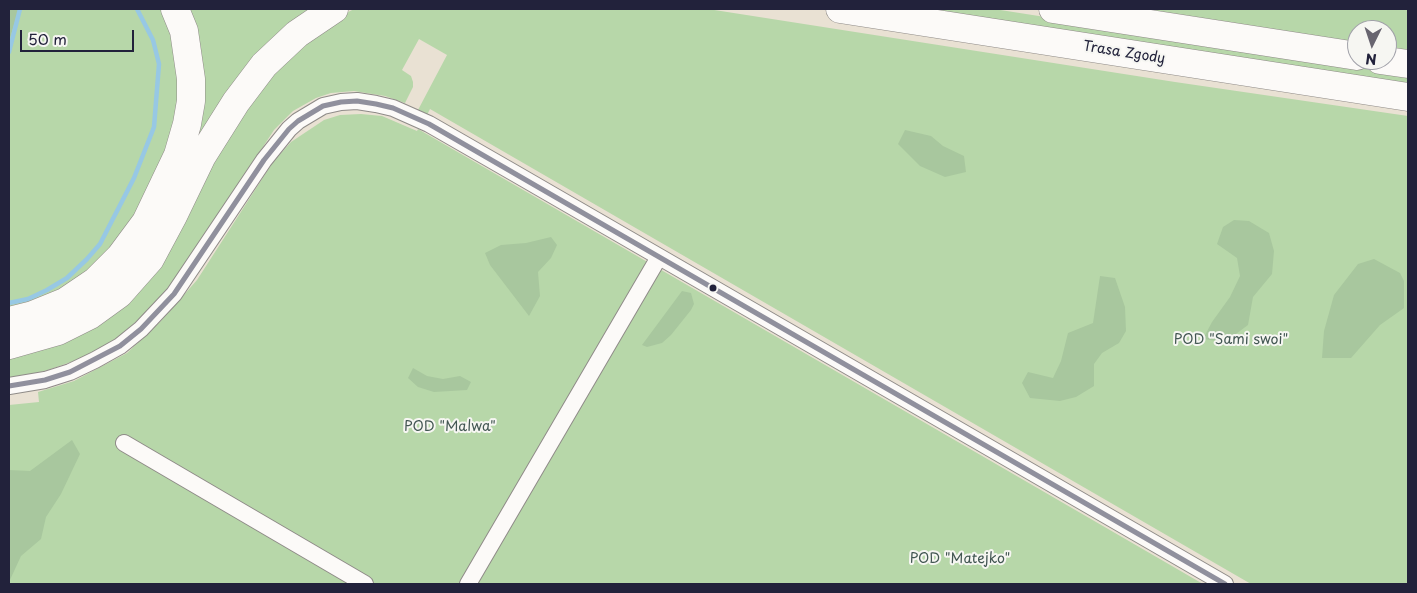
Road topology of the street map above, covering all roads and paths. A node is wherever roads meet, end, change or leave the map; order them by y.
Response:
1 (175, 9) edge
2 (334, 9) edge
3 (840, 9) edge
4 (1053, 9) edge
5 (1347, 54) edge
6 (1408, 98) edge
7 (659, 257) junction
8 (9, 321) edge
9 (9, 345) edge
10 (9, 386) edge
11 (124, 443) dead end
12 (365, 584) edge
13 (468, 584) edge
14 (1225, 584) edge

1 - 8 highway
2 - 9 highway
3 - 6 highway, Trasa Zgody
4 - 5 highway
7 - 10 street
7 - 13 street
7 - 14 street
11 - 12 street

